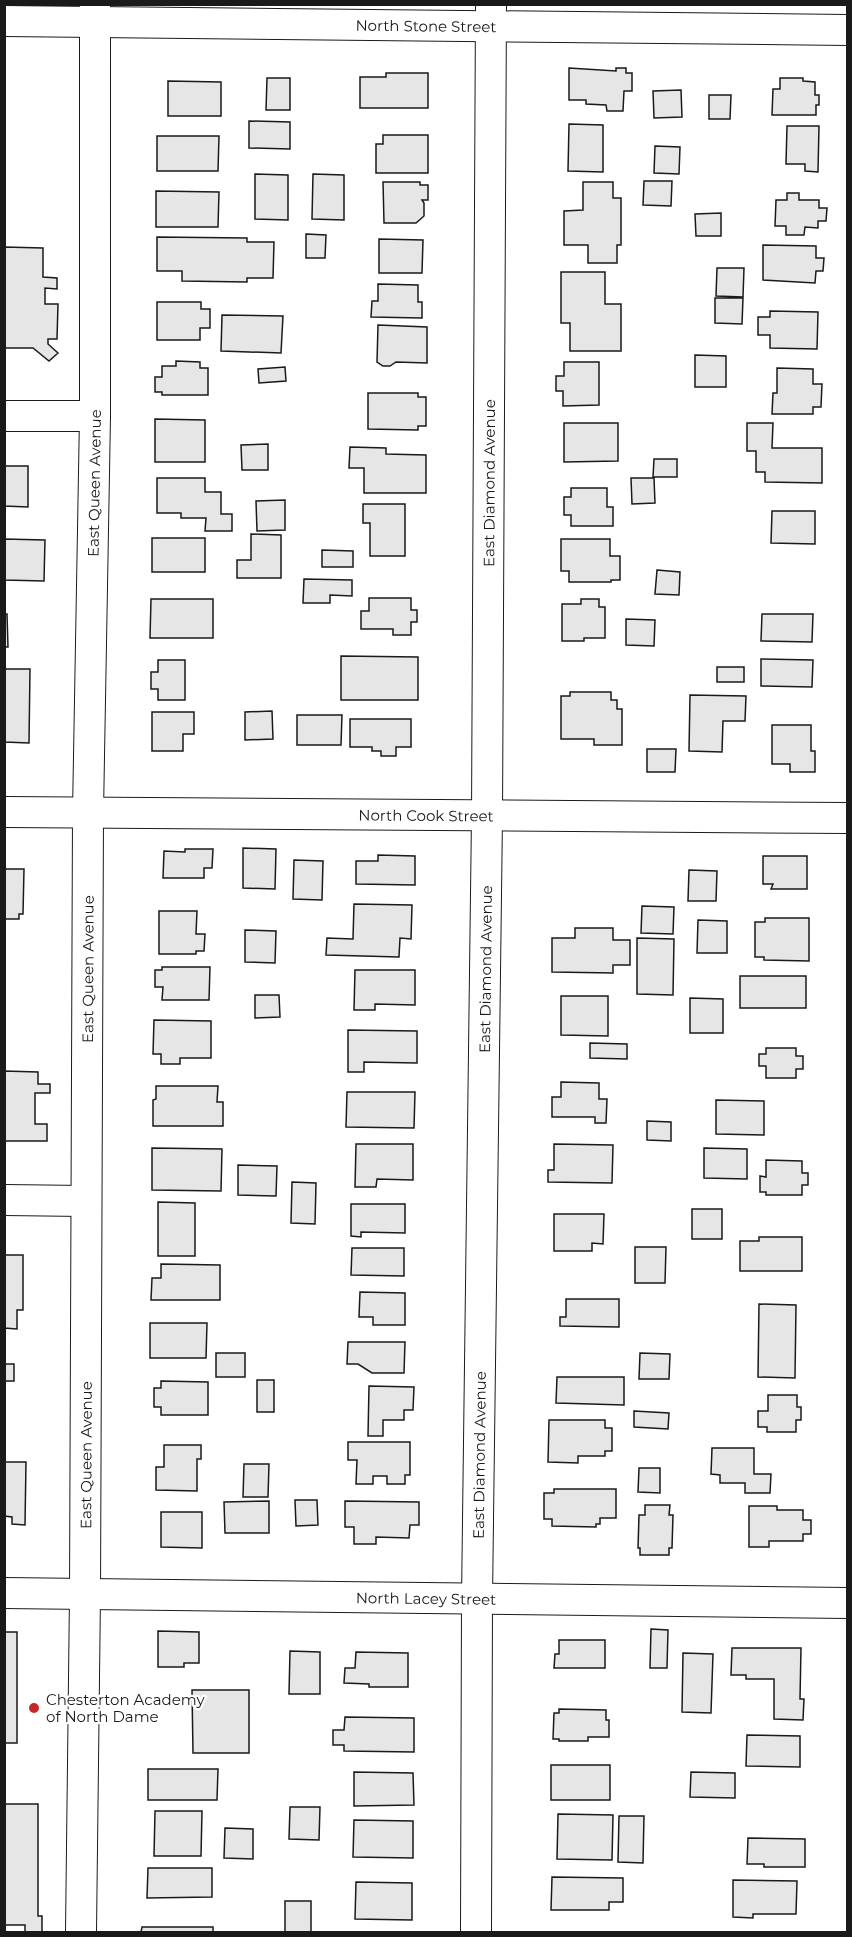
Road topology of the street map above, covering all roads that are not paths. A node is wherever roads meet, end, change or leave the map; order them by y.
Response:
1 (95, 13) edge
2 (491, 15) edge
3 (4, 21) edge
4 (848, 30) edge
5 (4, 416) edge
6 (95, 416) junction
7 (4, 812) edge
8 (88, 813) junction
9 (488, 816) junction
10 (848, 818) edge
11 (4, 1200) edge
12 (85, 1201) junction
13 (4, 1593) edge
14 (85, 1594) junction
15 (477, 1599) junction
16 (848, 1603) edge
17 (81, 1932) edge
18 (476, 1932) edge

1 - 2 street, North Stone Street
1 - 3 street, North Stone Street
1 - 6 street, East Queen Avenue
2 - 4 street, North Stone Street
2 - 9 street, East Diamond Avenue
5 - 6 street
6 - 8 street, East Queen Avenue
7 - 8 street, North Cook Street
8 - 9 street, North Cook Street
8 - 12 street, East Queen Avenue
9 - 10 street, North Cook Street
9 - 15 street, East Diamond Avenue
11 - 12 street
12 - 14 street, East Queen Avenue
13 - 14 street, North Lacey Street
14 - 15 street, North Lacey Street
14 - 17 street, East Queen Avenue
15 - 16 street, North Lacey Street
15 - 18 street, East Diamond Avenue

